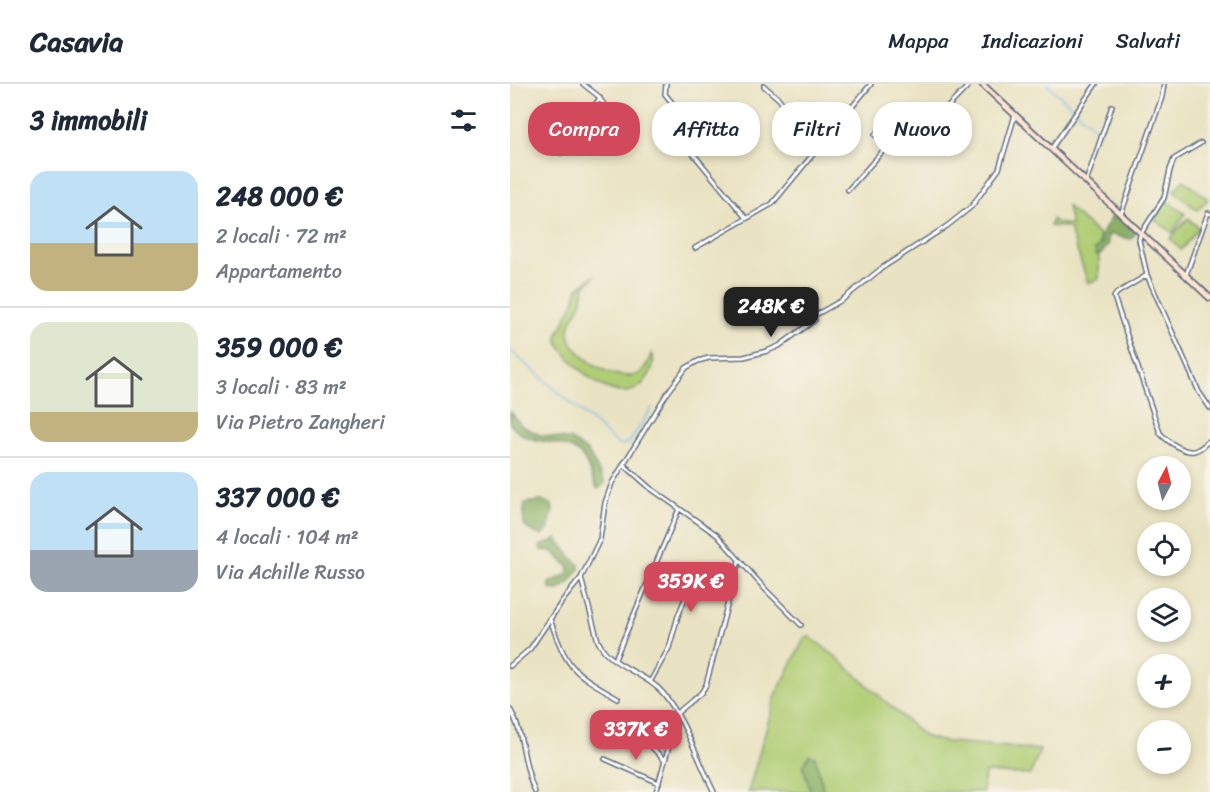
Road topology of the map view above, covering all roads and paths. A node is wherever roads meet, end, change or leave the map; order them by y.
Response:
1 (583, 84) edge
2 (666, 84) edge
3 (871, 84) edge
4 (970, 84) edge
5 (982, 84) edge
6 (1096, 84) edge
7 (1164, 84) edge
8 (764, 86) dead end
9 (600, 98) junction
10 (597, 102) edge
11 (603, 102) edge
12 (781, 102) edge
13 (856, 102) edge
14 (953, 102) edge
15 (1112, 106) dead end
16 (1015, 115) junction
17 (1201, 143) dead end
18 (1051, 149) junction
19 (811, 156) edge
20 (878, 156) edge
21 (1086, 182) junction
22 (848, 190) dead end
23 (1121, 214) junction
24 (1210, 214) edge
25 (746, 218) junction
26 (1141, 233) junction
27 (695, 248) dead end
28 (1147, 275) junction
29 (1186, 275) junction
30 (1209, 296) edge
31 (1210, 408) edge
32 (1210, 440) edge
33 (623, 464) junction
34 (679, 509) junction
35 (739, 561) junction
36 (656, 564) junction
37 (581, 578) junction
38 (550, 619) junction
39 (801, 625) dead end
40 (614, 659) junction
41 (510, 666) edge
42 (650, 682) junction
43 (618, 698) dead end
44 (510, 710) edge
45 (676, 715) junction
46 (634, 734) dead end
47 (605, 759) dead end
48 (665, 760) junction
49 (659, 783) junction
50 (535, 792) edge
51 (656, 792) edge
52 (714, 792) edge

1 - 9 street
2 - 25 street
3 - 13 street
4 - 14 street
5 - 16 street
6 - 18 street
7 - 23 street
8 - 12 street
9 - 10 street
9 - 11 street
15 - 21 street
16 - 18 street
16 - 33 street
17 - 26 street
18 - 21 street
19 - 25 street
20 - 22 street
21 - 23 street
23 - 26 street
24 - 29 street
25 - 27 street
26 - 28 street
26 - 29 street
28 - 31 street
28 - 32 street
29 - 30 street
33 - 34 street
33 - 37 street
34 - 35 street
34 - 36 street
35 - 39 street
35 - 45 street
36 - 40 street
36 - 42 street
37 - 38 street
37 - 40 street
38 - 41 street
38 - 43 street
40 - 42 street
42 - 45 street
44 - 50 street
45 - 48 street
45 - 52 street
46 - 48 street
47 - 49 street
48 - 49 street
49 - 51 street

